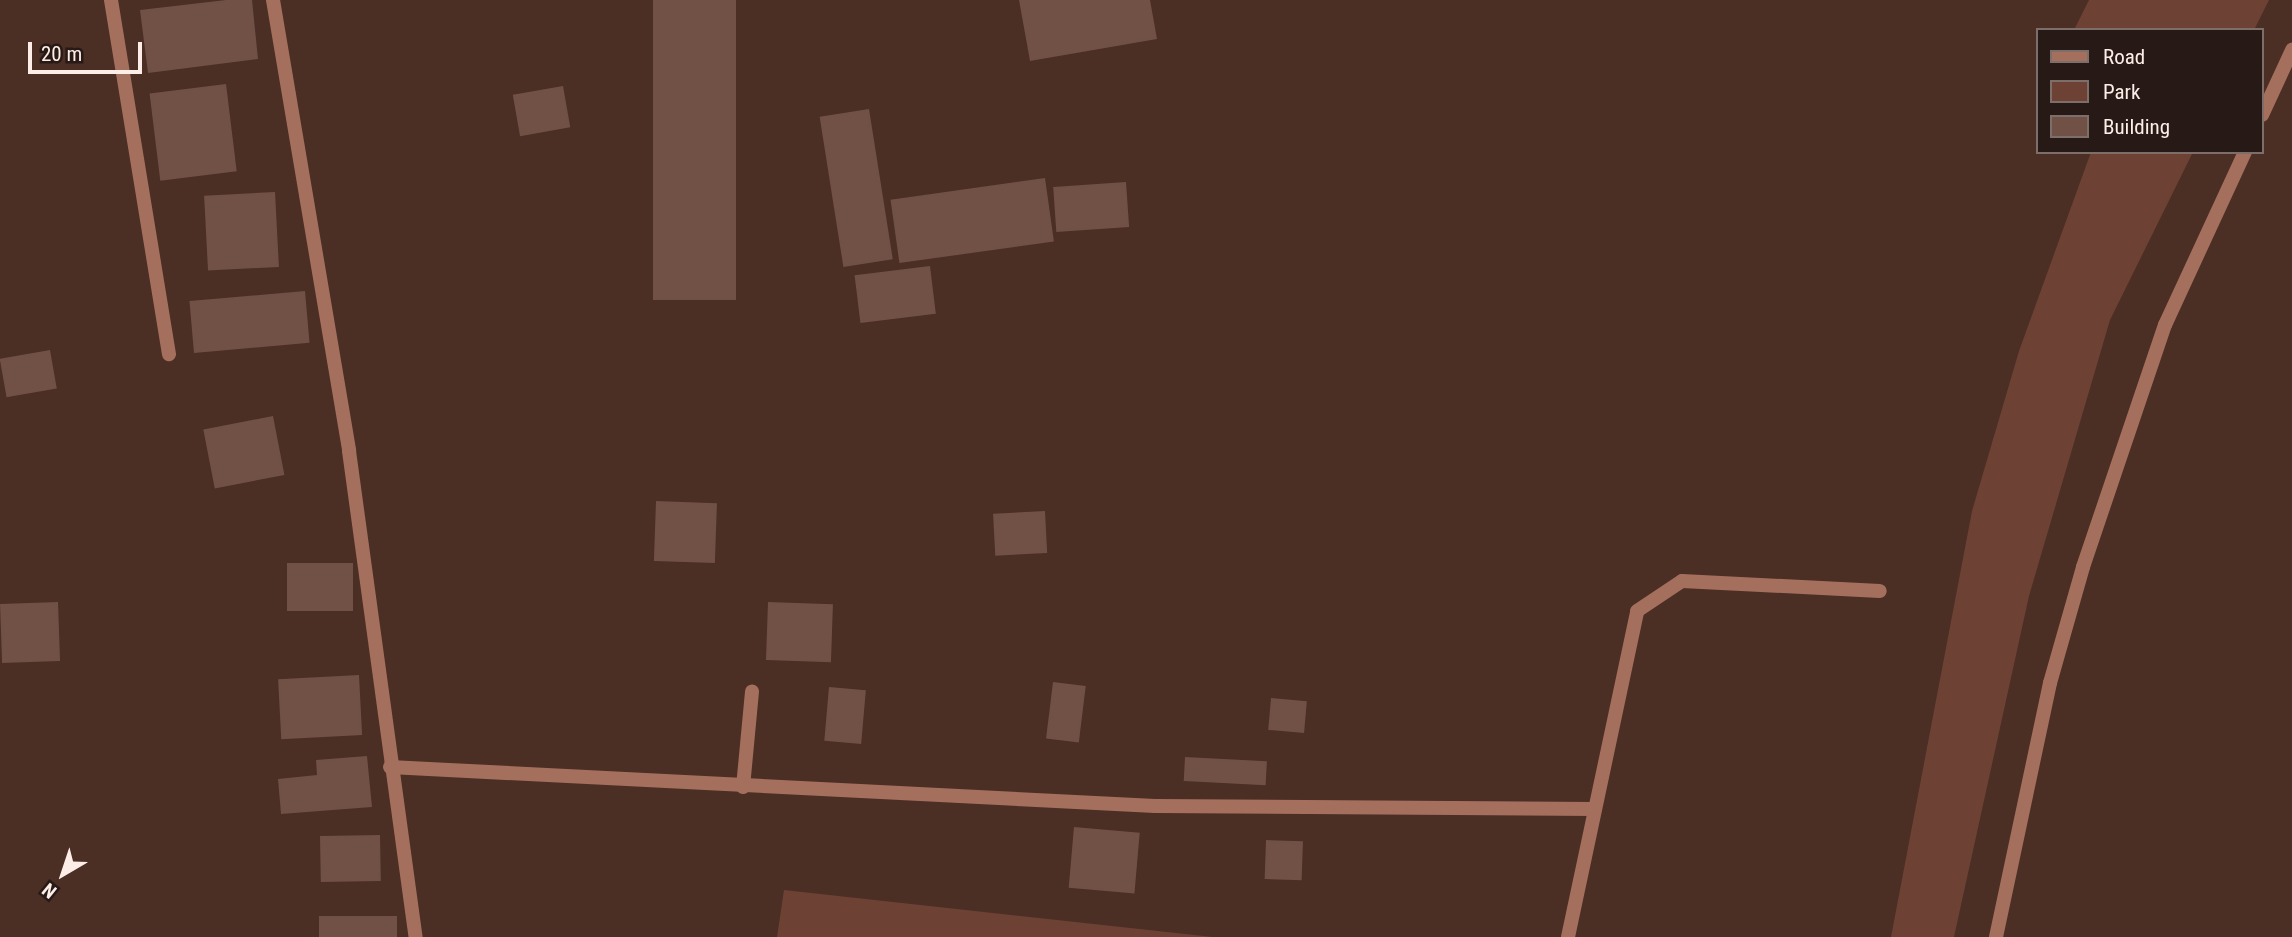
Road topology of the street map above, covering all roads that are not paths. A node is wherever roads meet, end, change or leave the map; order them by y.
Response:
1 (111, 0) edge
2 (273, 0) edge
3 (2292, 50) edge
4 (2264, 111) edge
5 (2244, 154) edge
6 (169, 354) dead end
7 (1880, 592) dead end
8 (752, 691) dead end
9 (390, 767) junction
10 (743, 787) junction
11 (1595, 809) junction
12 (416, 937) edge
13 (1568, 937) edge
14 (1996, 937) edge

1 - 6 street
2 - 9 street
3 - 4 street
5 - 14 street
7 - 11 street
8 - 10 street
9 - 10 street
9 - 12 street
10 - 11 street
11 - 13 street

